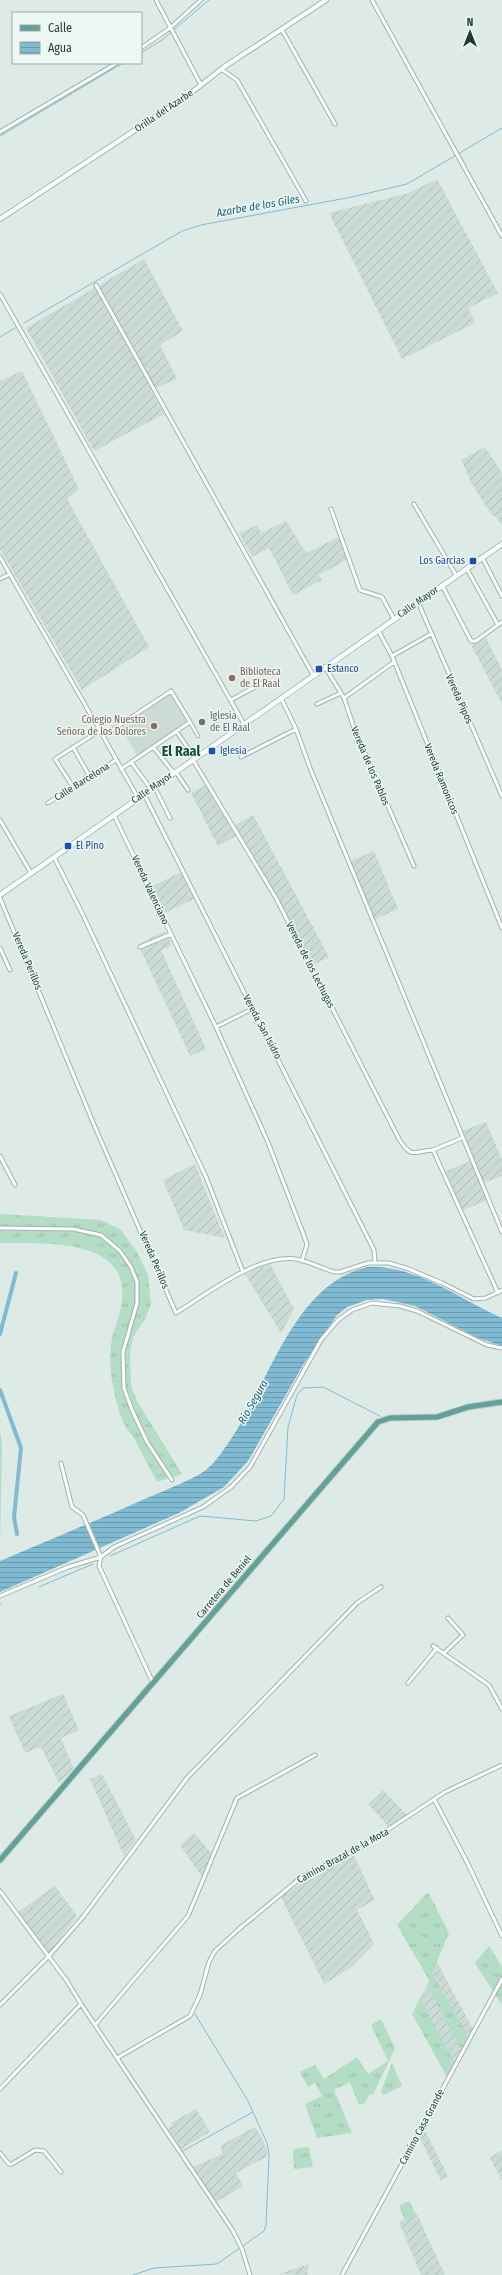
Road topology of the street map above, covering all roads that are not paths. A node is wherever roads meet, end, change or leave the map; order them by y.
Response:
1 (156, 0) edge
2 (201, 0) edge
3 (326, 0) edge
4 (372, 0) edge
5 (170, 28) junction
6 (282, 30) junction
7 (142, 47) edge
8 (115, 64) edge
9 (221, 69) junction
10 (201, 85) junction
11 (335, 124) dead end
12 (0, 132) edge
13 (306, 201) dead end
14 (0, 220) edge
15 (502, 236) edge
16 (96, 285) dead end
17 (0, 294) edge
18 (414, 504) dead end
19 (331, 509) dead end
20 (502, 544) edge
21 (0, 557) edge
22 (482, 557) junction
23 (466, 568) junction
24 (10, 574) junction
25 (456, 575) junction
26 (0, 579) edge
27 (442, 585) junction
28 (502, 596) edge
29 (418, 602) junction
30 (394, 619) junction
31 (502, 622) edge
32 (498, 625) junction
33 (378, 630) junction
34 (431, 634) junction
35 (392, 656) junction
36 (394, 662) junction
37 (325, 667) junction
38 (313, 675) junction
39 (262, 683) dead end
40 (341, 693) junction
41 (281, 698) junction
42 (344, 698) junction
43 (231, 700) junction
44 (317, 704) dead end
45 (190, 722) junction
46 (244, 724) junction
47 (296, 729) junction
48 (99, 731) junction
49 (176, 731) junction
50 (103, 736) junction
51 (198, 736) dead end
52 (153, 746) junction
53 (73, 747) junction
54 (241, 757) dead end
55 (194, 759) junction
56 (116, 760) junction
57 (131, 762) junction
58 (121, 769) junction
59 (175, 772) junction
60 (90, 777) junction
61 (73, 787) junction
62 (153, 788) junction
63 (188, 790) dead end
64 (144, 794) junction
65 (502, 796) edge
66 (138, 798) junction
67 (48, 803) dead end
68 (114, 815) junction
69 (170, 818) dead end
70 (0, 820) edge
71 (54, 857) junction
72 (414, 866) dead end
73 (31, 873) junction
74 (0, 895) edge
75 (0, 898) edge
76 (502, 928) edge
77 (171, 934) junction
78 (140, 947) dead end
79 (0, 948) edge
80 (10, 970) dead end
81 (252, 1009) junction
82 (216, 1027) junction
83 (462, 1138) junction
84 (434, 1150) junction
85 (0, 1156) edge
86 (15, 1185) dead end
87 (0, 1228) edge
88 (502, 1232) edge
89 (302, 1261) junction
90 (375, 1262) junction
91 (243, 1272) junction
92 (502, 1290) edge
93 (498, 1292) junction
94 (502, 1348) edge
95 (502, 1402) edge
96 (61, 1463) dead end
97 (172, 1480) dead end
98 (101, 1556) junction
99 (381, 1587) dead end
100 (0, 1596) edge
101 (448, 1618) dead end
102 (433, 1646) dead end
103 (437, 1648) junction
104 (444, 1653) junction
105 (408, 1683) dead end
106 (153, 1684) junction
107 (502, 1709) edge
108 (315, 1755) dead end
109 (502, 1765) edge
110 (435, 1801) junction
111 (0, 1860) edge
112 (0, 1891) edge
113 (502, 1936) edge
114 (48, 1957) junction
115 (502, 1979) edge
116 (81, 2004) junction
117 (0, 2005) edge
118 (95, 2025) junction
119 (117, 2058) junction
120 (0, 2089) edge
121 (0, 2153) edge
122 (61, 2172) dead end
123 (250, 2275) edge
124 (342, 2275) edge

1 - 5 street
2 - 5 street
3 - 6 street, Orilla del Azarbe
4 - 15 street
5 - 7 street
5 - 10 street
6 - 9 street, Orilla del Azarbe
6 - 11 street
8 - 12 street
9 - 10 street, Orilla del Azarbe
9 - 13 street
10 - 14 street, Orilla del Azarbe
16 - 38 street
17 - 43 street
18 - 25 street
19 - 30 street
20 - 22 main road, Calle Mayor
21 - 24 street
22 - 23 main road, Calle Mayor
22 - 28 street
23 - 25 main road, Calle Mayor
23 - 32 street
24 - 26 street
24 - 48 street
25 - 27 main road, Calle Mayor
27 - 29 main road, Calle Mayor
27 - 32 street
29 - 30 main road, Calle Mayor
29 - 34 street, Vereda Pipos
30 - 33 main road, Calle Mayor
31 - 32 street
33 - 35 street, Vereda Ramonicos
33 - 37 main road, Calle Mayor
34 - 35 street
34 - 65 street, Vereda Pipos
35 - 36 street, Vereda Ramonicos
36 - 42 street
36 - 76 street, Vereda Ramonicos
37 - 38 main road, Calle Mayor
37 - 40 street, Vereda de los Pablos
38 - 41 main road, Calle Mayor
39 - 43 street
40 - 42 street, Vereda de los Pablos
40 - 44 street
41 - 46 main road, Calle Mayor
41 - 47 street
42 - 72 street, Vereda de los Pablos
43 - 46 street
45 - 49 street
45 - 50 street
45 - 51 street
46 - 55 main road, Calle Mayor
47 - 54 street
47 - 83 street
48 - 50 street
48 - 53 street
49 - 52 street
49 - 55 street
50 - 56 street
52 - 57 street
52 - 59 street
53 - 60 street
53 - 61 street
55 - 59 main road, Calle Mayor
55 - 84 street, Vereda de los Lechugas
56 - 58 street
56 - 60 street, Calle Barcelona
57 - 58 street
57 - 62 street
58 - 66 street
59 - 62 main road, Calle Mayor
59 - 63 street
60 - 61 street, Calle Barcelona
61 - 67 street, Calle Barcelona
62 - 64 main road, Calle Mayor
62 - 69 street
64 - 66 main road, Calle Mayor
64 - 81 street, Vereda San Isidro
66 - 68 main road, Calle Mayor
68 - 71 main road, Calle Mayor
68 - 77 street, Vereda Valenciano
70 - 73 street
71 - 73 main road, Calle Mayor
71 - 91 street
73 - 74 main road, Calle Mayor
75 - 91 street, Vereda Perillos
77 - 78 street, Vereda Valenciano
77 - 82 street
79 - 80 street
81 - 82 street
81 - 90 street, Vereda San Isidro
82 - 89 street
83 - 84 street
83 - 88 street
84 - 93 street
85 - 86 street
87 - 97 street
89 - 90 street, Vereda Perillos
89 - 91 street, Vereda Perillos
90 - 93 street, Vereda Perillos
92 - 93 street
94 - 98 street
95 - 106 main road, Carretera de Beniel
96 - 98 street
98 - 100 street
98 - 106 street
99 - 114 street
101 - 104 street
102 - 103 street
103 - 104 street
103 - 105 street
104 - 107 street
106 - 111 main road, Carretera de Beniel
108 - 118 street
109 - 110 street, Camino Brazal de la Mota
110 - 113 street
110 - 119 street, Camino Brazal de la Mota
112 - 114 street
114 - 116 street
114 - 117 street
115 - 124 street, Camino Casa Grande
116 - 118 street
116 - 120 street
118 - 119 street
119 - 123 street
121 - 122 street

